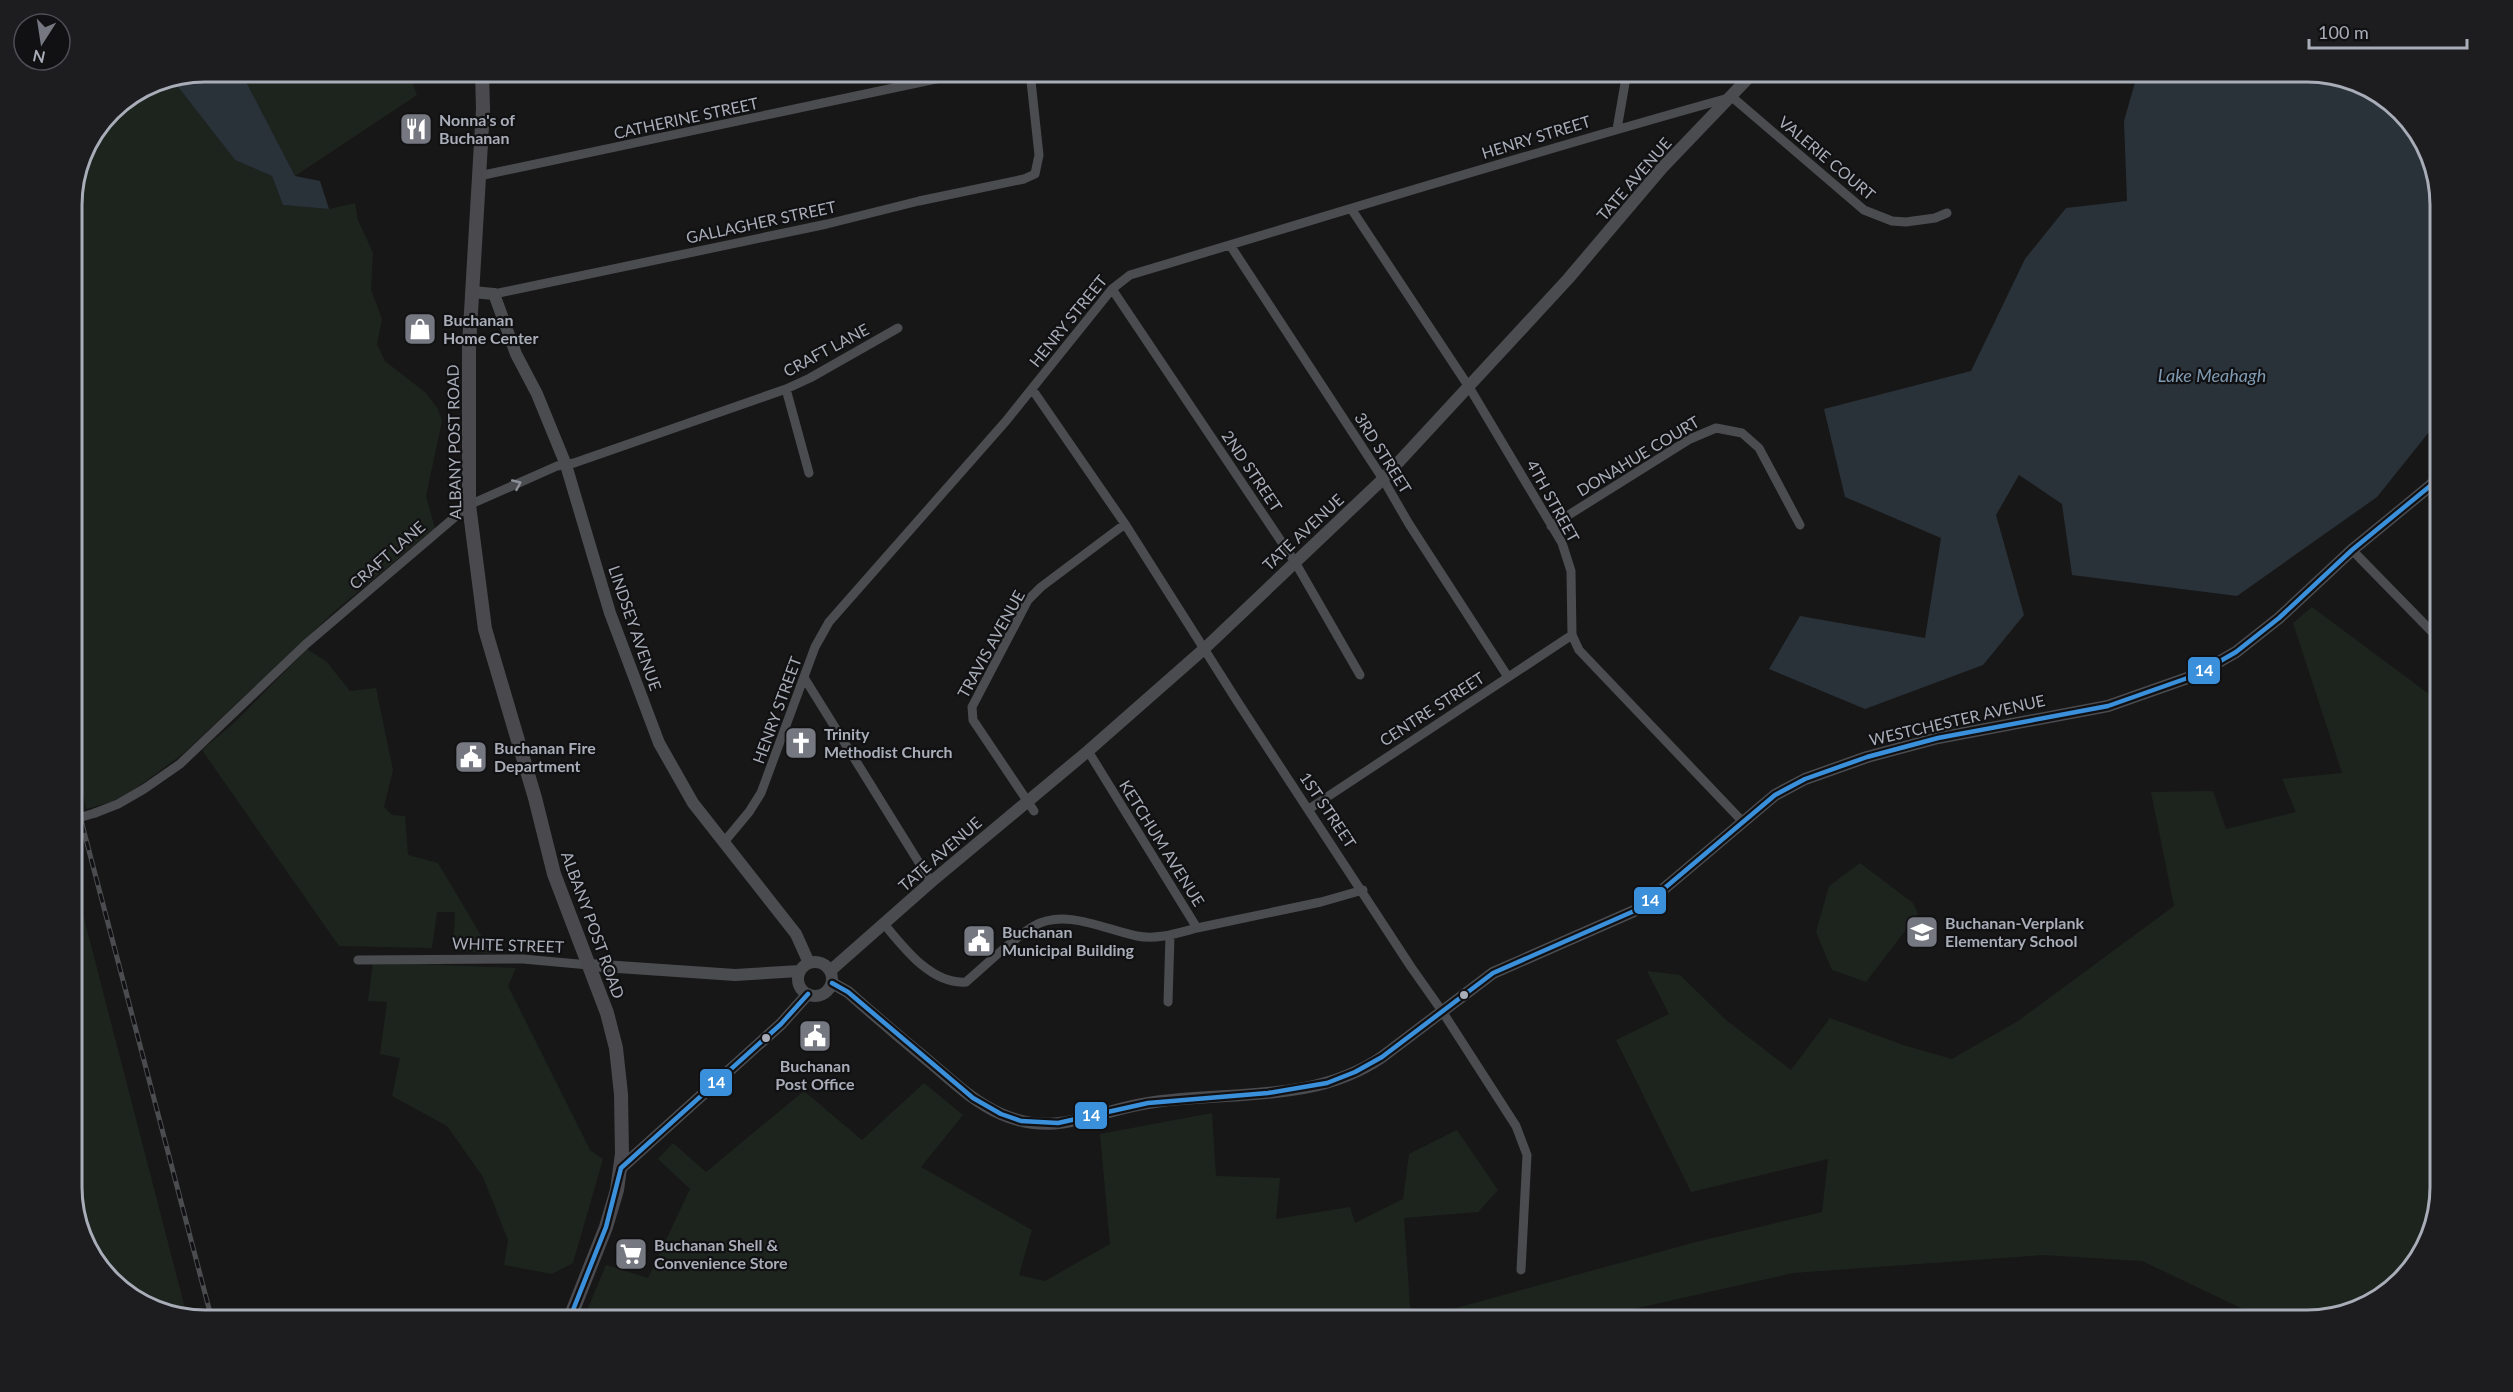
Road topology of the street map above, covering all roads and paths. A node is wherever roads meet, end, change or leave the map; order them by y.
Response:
1 (1625, 82) edge
2 (1745, 82) edge
3 (482, 83) edge
4 (919, 83) edge
5 (1031, 83) edge
6 (1732, 97) junction
7 (1617, 129) junction
8 (479, 176) junction
9 (1352, 210) junction
10 (1947, 213) dead end
11 (1230, 245) junction
12 (1112, 290) junction
13 (472, 292) junction
14 (495, 294) junction
15 (898, 328) dead end
16 (1469, 387) junction
17 (786, 388) junction
18 (1032, 389) junction
19 (566, 465) junction
20 (809, 473) dead end
21 (1383, 479) junction
22 (2430, 486) edge
23 (469, 505) junction
24 (1125, 524) junction
25 (1800, 525) dead end
26 (1551, 526) junction
27 (2352, 549) junction
28 (1295, 562) junction
29 (2430, 630) edge
30 (1572, 635) junction
31 (1204, 649) junction
32 (1360, 675) dead end
33 (1508, 677) junction
34 (805, 679) junction
35 (1088, 752) junction
36 (1030, 806) junction
37 (1309, 809) junction
38 (83, 817) edge
39 (1743, 822) junction
40 (724, 842) junction
41 (931, 882) junction
42 (1363, 890) junction
43 (885, 925) junction
44 (1197, 928) junction
45 (1170, 935) junction
46 (358, 960) dead end
47 (589, 964) junction
48 (805, 967) junction
49 (831, 977) junction
50 (808, 994) junction
51 (1168, 1002) dead end
52 (1443, 1011) junction
53 (621, 1168) junction
54 (1521, 1270) dead end
55 (573, 1310) edge

1 - 7 street
2 - 6 street, TATE AVENUE
3 - 8 main road, ALBANY POST ROAD
4 - 8 street, CATHERINE STREET
5 - 14 street, GALLAGHER STREET
6 - 7 street, HENRY STREET
6 - 10 street, VALERIE COURT
6 - 16 street, TATE AVENUE
7 - 9 street, HENRY STREET
8 - 13 main road, ALBANY POST ROAD
9 - 11 street, HENRY STREET
9 - 16 street, 4TH STREET
11 - 12 street, HENRY STREET
11 - 21 street, 3RD STREET
12 - 18 street, HENRY STREET
12 - 28 street, 2ND STREET
13 - 14 street
13 - 23 main road, ALBANY POST ROAD
14 - 19 street, LINDSEY AVENUE
15 - 17 street, CRAFT LANE
16 - 21 street, TATE AVENUE
16 - 26 street, 4TH STREET
17 - 19 street, CRAFT LANE
17 - 20 street
18 - 24 street, 1ST STREET
18 - 34 street, HENRY STREET
23 -> 19 street, CRAFT LANE
19 - 40 street, LINDSEY AVENUE
21 - 28 street, TATE AVENUE
21 - 33 street, 3RD STREET
22 - 27 street, WESTCHESTER AVENUE
23 - 38 street, CRAFT LANE, bridge
23 - 47 main road, ALBANY POST ROAD
24 - 31 street, 1ST STREET
24 - 36 street, TRAVIS AVENUE
25 - 26 street, DONAHUE COURT
26 - 30 street, 4TH STREET
27 - 29 street
27 - 39 street, WESTCHESTER AVENUE
28 - 31 street, TATE AVENUE
28 - 32 street, 2ND STREET
30 - 33 street, CENTRE STREET
30 - 39 street
31 - 35 street, TATE AVENUE
31 - 37 street, 1ST STREET
33 - 37 street, CENTRE STREET
34 - 40 street, HENRY STREET
34 - 41 street
35 - 36 street, TATE AVENUE
35 - 44 street, KETCHUM AVENUE
36 - 41 street, TATE AVENUE
37 - 42 street, 1ST STREET
39 - 52 street, WESTCHESTER AVENUE
40 - 48 street, LINDSEY AVENUE
41 - 43 street, TATE AVENUE
42 - 44 street, KETCHUM AVENUE
42 - 52 street, 1ST STREET
43 - 45 street
43 - 49 street, TATE AVENUE
44 - 45 street
45 - 51 street
46 - 47 street, WHITE STREET
47 - 48 street, WHITE STREET
47 - 53 main road, ALBANY POST ROAD
48 - 49 street
48 - 50 street
49 - 50 street
49 - 52 street, WESTCHESTER AVENUE
50 - 53 street
52 - 54 street, 1ST STREET
53 - 55 main road, ALBANY POST ROAD

